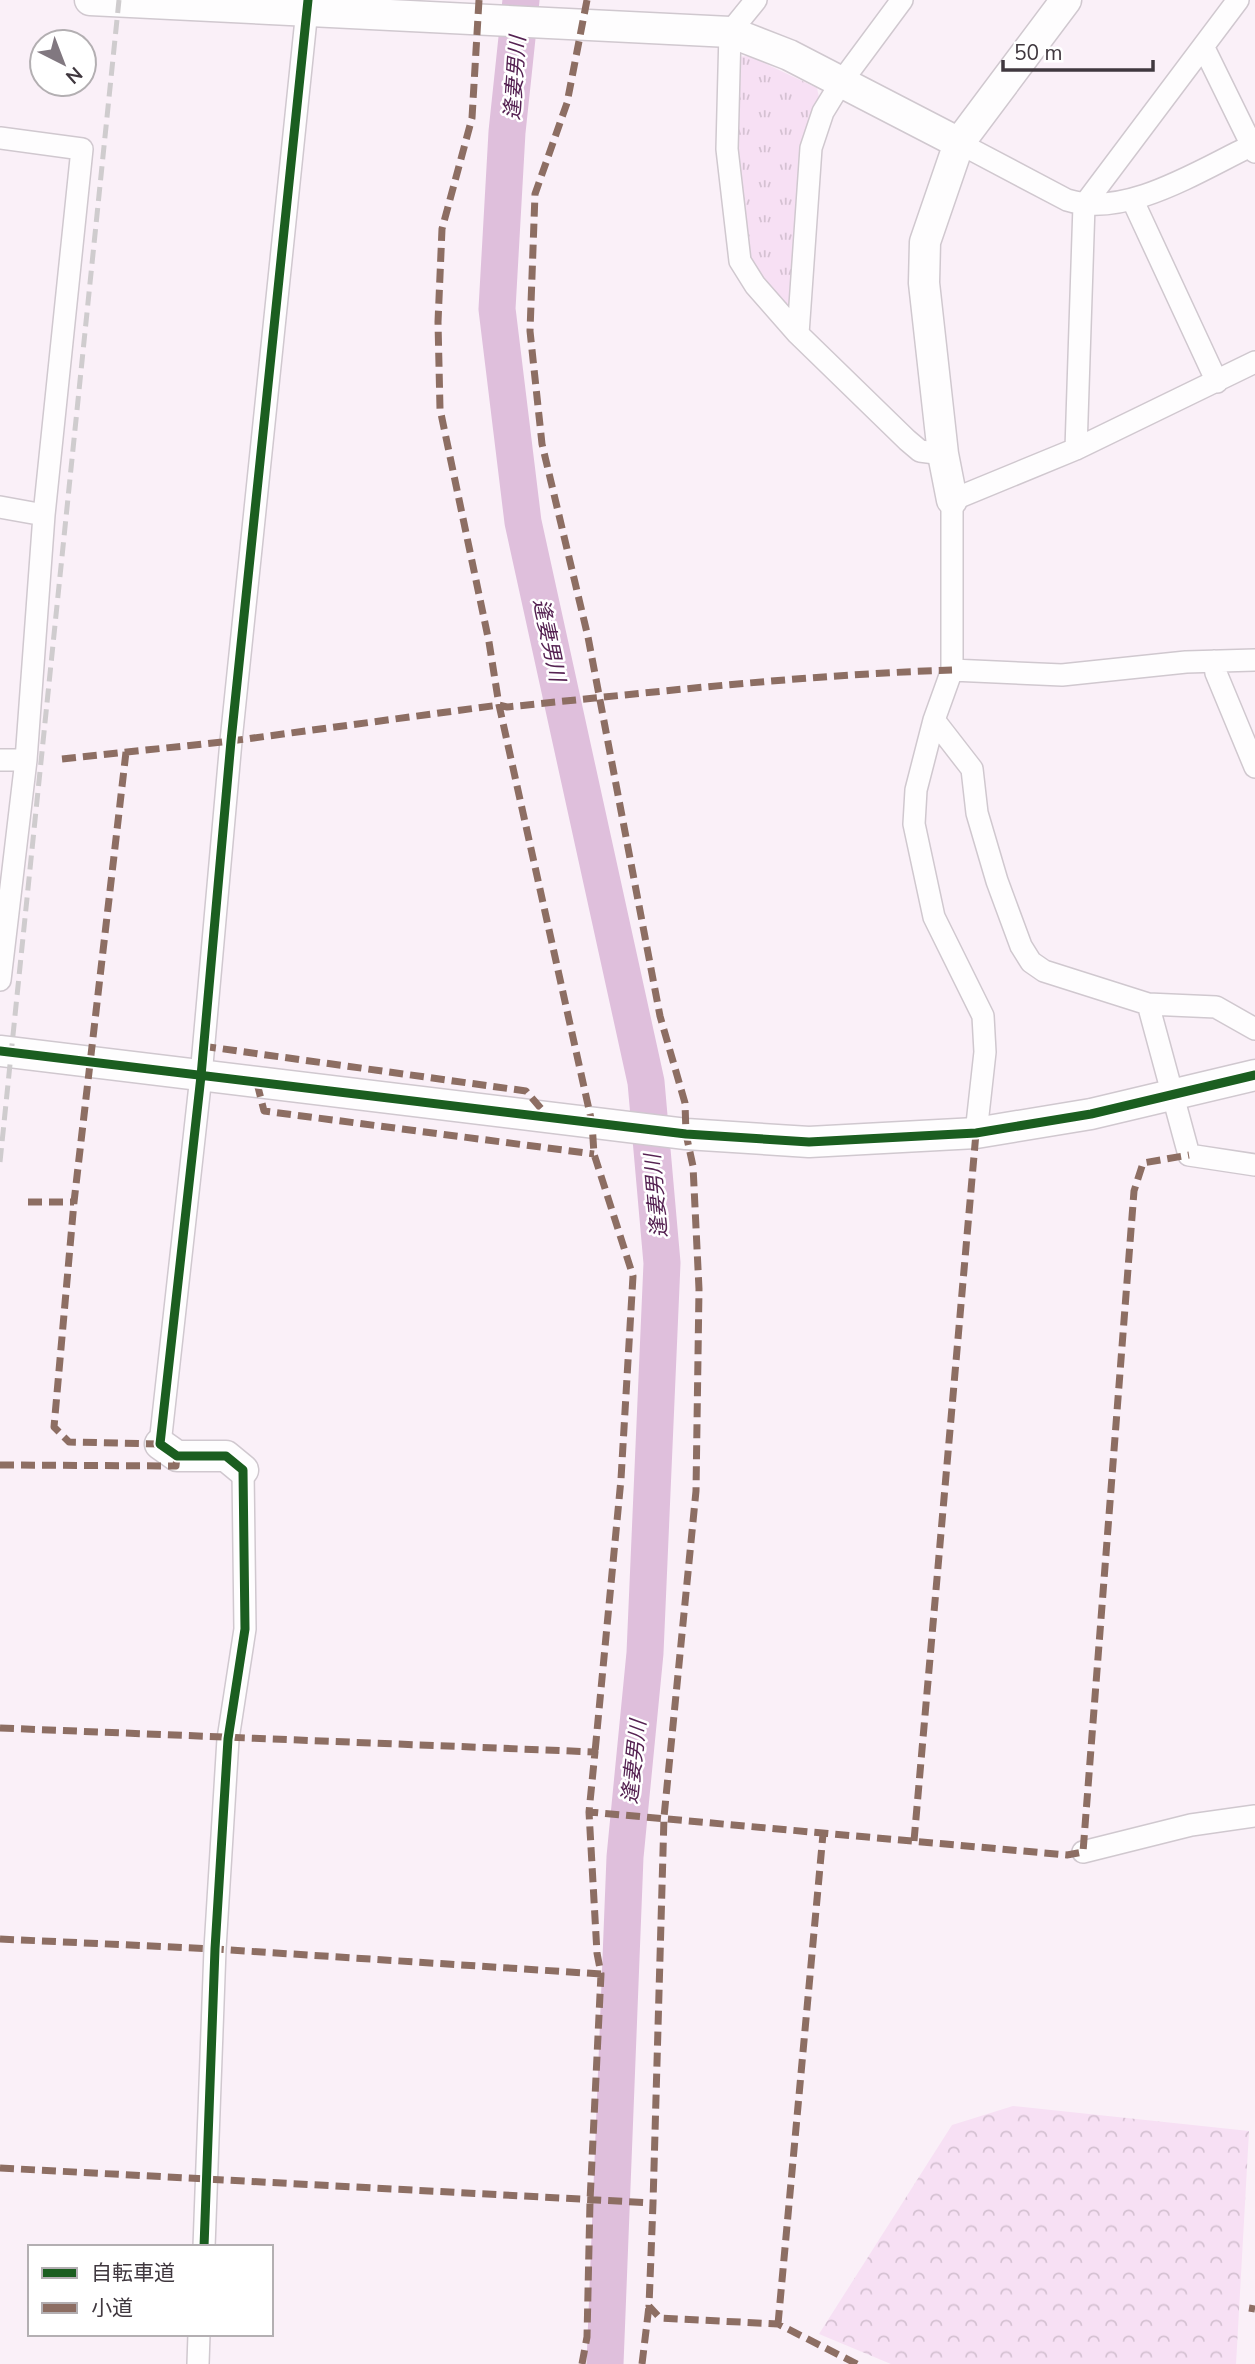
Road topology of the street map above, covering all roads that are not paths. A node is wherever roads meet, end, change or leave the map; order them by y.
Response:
1 (90, 0) edge
2 (756, 0) edge
3 (902, 0) edge
4 (1066, 0) edge
5 (1238, 0) edge
6 (308, 6) edge
7 (730, 32) junction
8 (1203, 48) junction
9 (842, 81) junction
10 (0, 138) edge
11 (959, 143) junction
12 (1254, 147) edge
13 (1133, 201) junction
14 (1084, 205) junction
15 (798, 334) junction
16 (1255, 362) edge
17 (1217, 382) junction
18 (1076, 449) junction
19 (943, 454) junction
20 (952, 500) junction
21 (0, 507) edge
22 (44, 515) junction
23 (1255, 660) edge
24 (1214, 661) junction
25 (952, 670) junction
26 (934, 720) junction
27 (0, 760) edge
28 (26, 760) junction
29 (1255, 768) edge
30 (0, 980) edge
31 (1148, 1004) junction
32 (1255, 1029) edge
33 (0, 1051) edge
34 (1255, 1075) edge
35 (201, 1076) junction
36 (1172, 1096) junction
37 (976, 1133) junction
38 (1255, 1165) edge
39 (160, 1444) joint
40 (243, 1470) joint
41 (1255, 1816) edge
42 (1083, 1853) dead end
43 (204, 2245) edge
44 (199, 2336) edge
45 (198, 2364) edge

1 - 6 street
2 - 7 street
3 - 9 street
4 - 11 street
5 - 8 street
6 - 7 street
6 - 35 street
7 - 9 street
7 - 15 street
8 - 12 street
8 - 14 street
9 - 11 street
9 - 15 street
10 - 22 street
11 - 14 street
11 - 19 street
12 - 13 street
13 - 14 street
13 - 17 street
14 - 18 street
15 - 19 street
16 - 17 street
17 - 18 street
18 - 20 street
19 - 20 street
20 - 25 street
21 - 22 street
22 - 28 street
23 - 24 street
24 - 25 street
24 - 29 street
25 - 26 street
26 - 31 street
26 - 37 street
27 - 28 street
28 - 30 street
31 - 32 street
31 - 36 street
33 - 35 street
34 - 36 street
35 - 37 street
35 - 39 street
36 - 37 street
36 - 38 street
39 - 40 street
40 - 43 street
41 - 42 street
44 - 45 street

